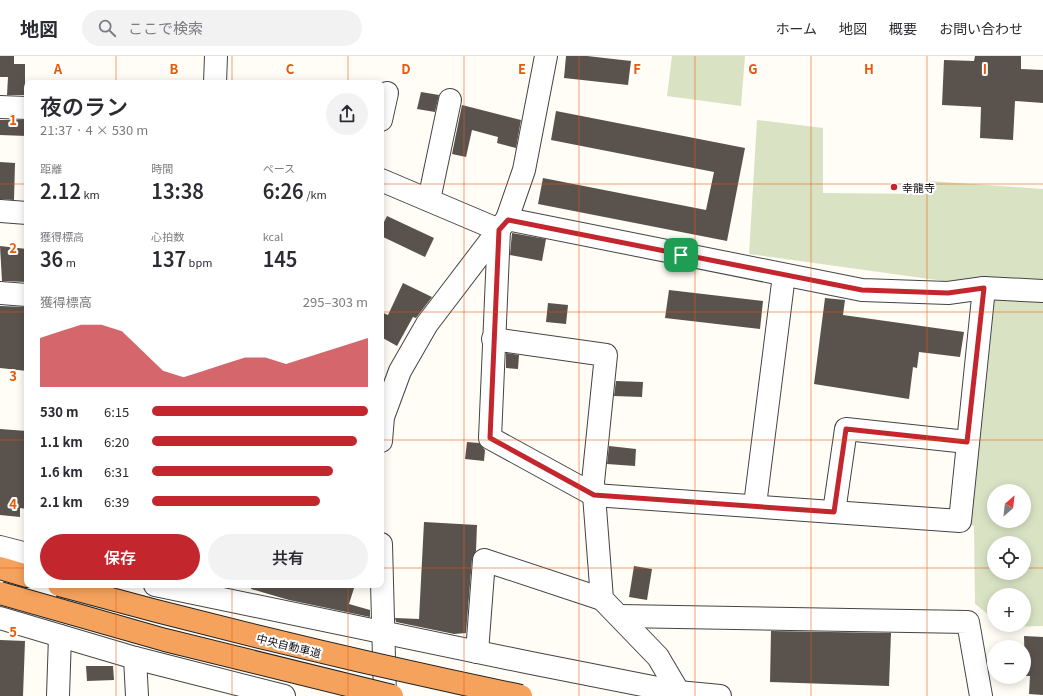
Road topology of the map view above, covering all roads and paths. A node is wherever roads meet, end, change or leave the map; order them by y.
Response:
1 (216, 56) edge
2 (546, 56) edge
3 (216, 80) edge
4 (387, 93) dead end
5 (450, 100) dead end
6 (384, 106) edge
7 (0, 107) edge
8 (24, 108) edge
9 (384, 181) edge
10 (429, 200) junction
11 (0, 211) edge
12 (24, 213) edge
13 (503, 224) junction
14 (784, 275) junction
15 (984, 288) junction
16 (1043, 290) edge
17 (0, 293) edge
18 (24, 295) edge
19 (493, 339) junction
20 (384, 414) edge
21 (967, 442) junction
22 (594, 495) junction
23 (755, 505) junction
24 (834, 512) junction
25 (0, 547) edge
26 (24, 553) edge
27 (0, 568) edge
28 (24, 575) edge
29 (70, 588) edge
30 (169, 588) edge
31 (382, 588) edge
32 (0, 593) edge
33 (602, 599) junction
34 (620, 616) junction
35 (0, 618) edge
36 (383, 633) junction
37 (60, 636) junction
38 (478, 652) junction
39 (135, 658) junction
40 (211, 687) edge
41 (680, 694) edge
42 (58, 696) edge
43 (137, 696) edge
44 (284, 696) edge
45 (385, 696) edge
46 (392, 696) edge
47 (521, 696) edge
48 (720, 696) edge
49 (981, 696) edge

1 - 3 street
2 - 13 street
4 - 6 street
5 - 10 street
7 - 8 street
9 - 10 street
10 - 13 street
11 - 12 street
13 - 14 street
13 - 19 street
13 - 20 street
14 - 15 street
14 - 23 street
15 - 16 street
15 - 21 street
17 - 18 street
19 - 22 street
19 - 22 street
21 - 24 street
21 - 24 street
22 - 23 street
22 - 33 street
23 - 24 street
25 - 26 street
27 - 28 highway
29 - 47 highway, 中央自動車道, bridge
30 - 36 street
31 - 36 street
32 - 46 highway, bridge
33 - 34 street
33 - 38 street
34 - 41 street
34 - 49 street
35 - 37 street
36 - 38 street
36 - 45 street
37 - 39 street
37 - 42 street
38 - 41 street
39 - 40 street
39 - 43 street
40 - 44 street
41 - 48 street

